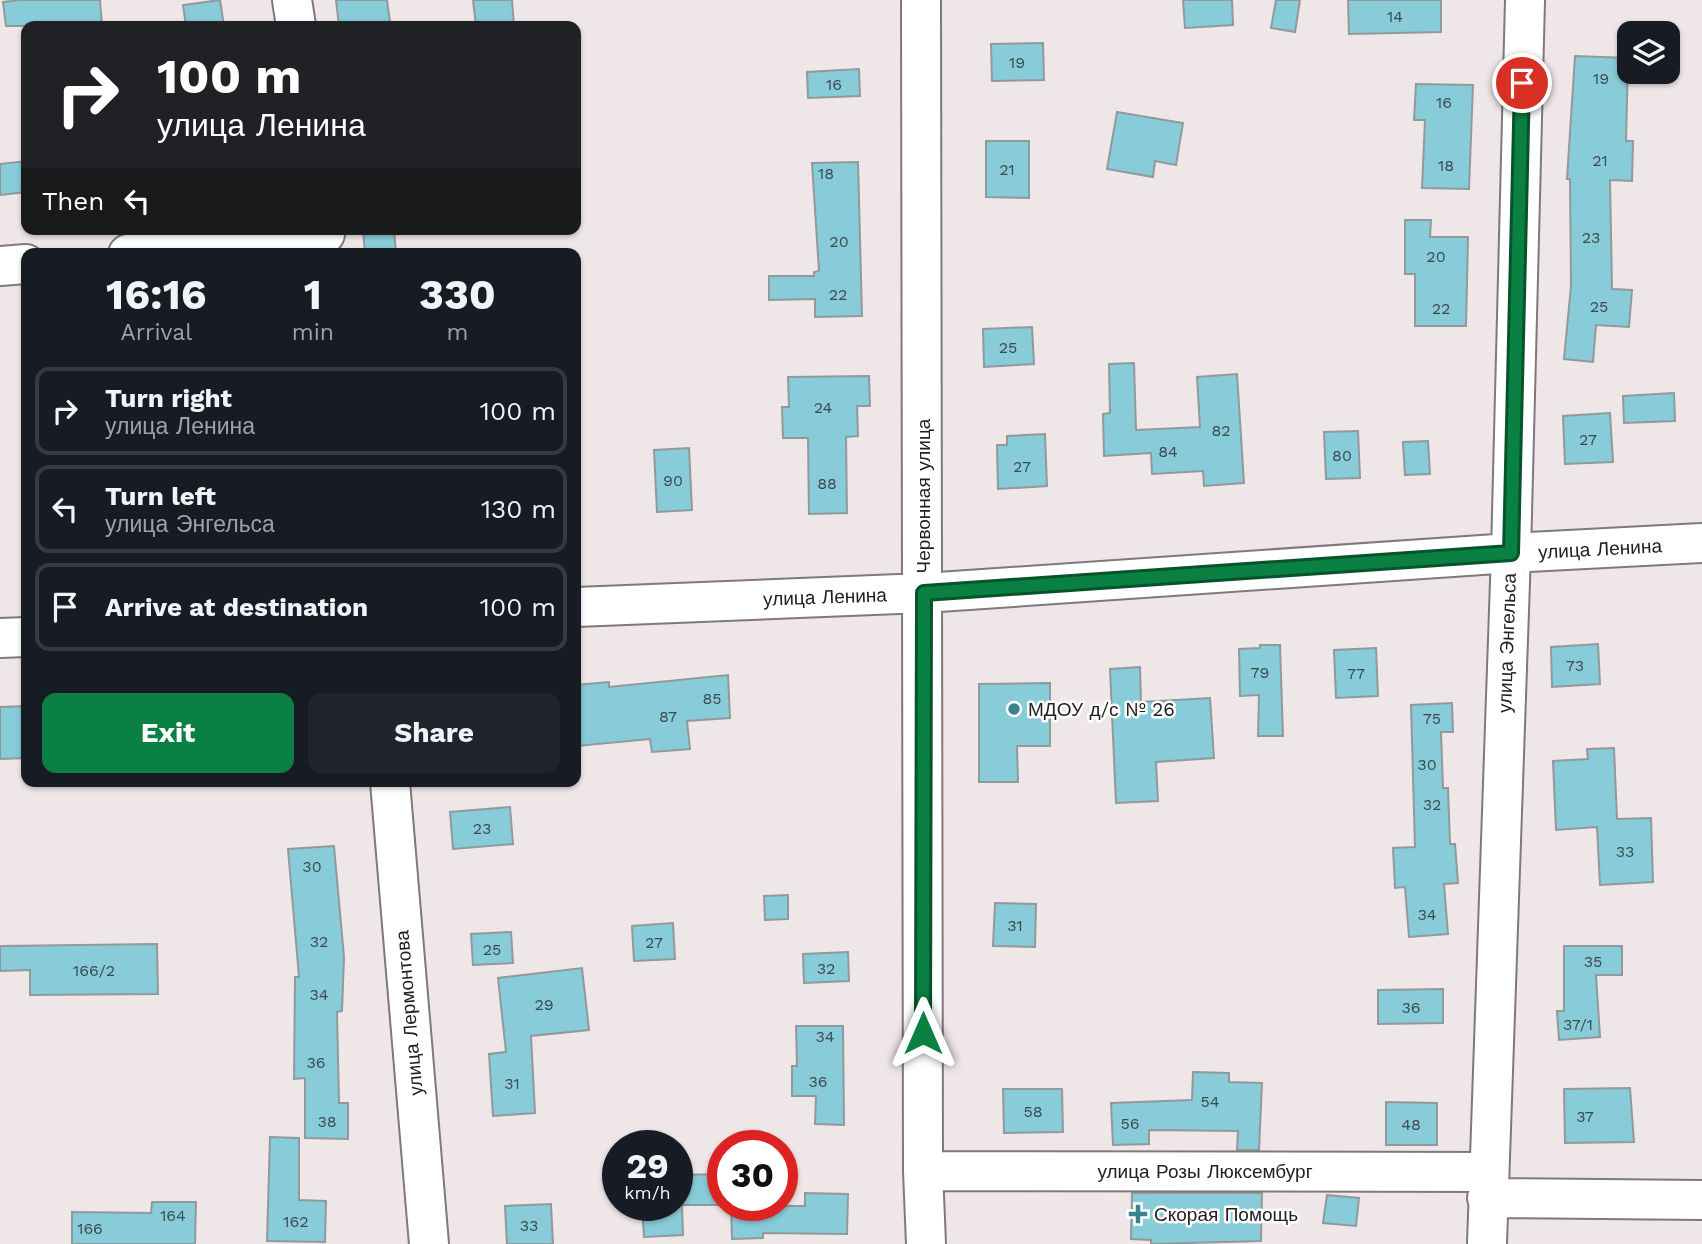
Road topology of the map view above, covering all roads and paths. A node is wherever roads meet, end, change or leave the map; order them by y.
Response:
1 (292, 0) edge
2 (921, 0) edge
3 (1525, 0) edge
4 (295, 21) edge
5 (325, 239) edge
6 (207, 248) edge
7 (21, 264) edge
8 (0, 266) edge
9 (1702, 543) edge
10 (1511, 553) junction
11 (924, 593) junction
12 (581, 607) edge
13 (21, 637) edge
14 (0, 638) edge
15 (390, 787) edge
16 (923, 1171) junction
17 (1487, 1185) junction
18 (1702, 1200) edge
19 (429, 1244) edge
20 (926, 1244) edge
21 (1487, 1244) edge

1 - 4 street
2 - 11 street, Червонная улица
3 - 10 street, улица Энгельса
5 - 6 street
7 - 8 street
9 - 10 street, улица Ленина
10 - 11 street, улица Ленина
10 - 17 street, улица Энгельса
11 - 12 street, улица Ленина
11 - 16 street, Червонная улица
13 - 14 street
15 - 19 street, улица Лермонтова
16 - 17 street, улица Розы Люксембург
16 - 20 street, Червонная улица
17 - 18 street, улица Розы Люксембург
17 - 21 street, улица Энгельса

